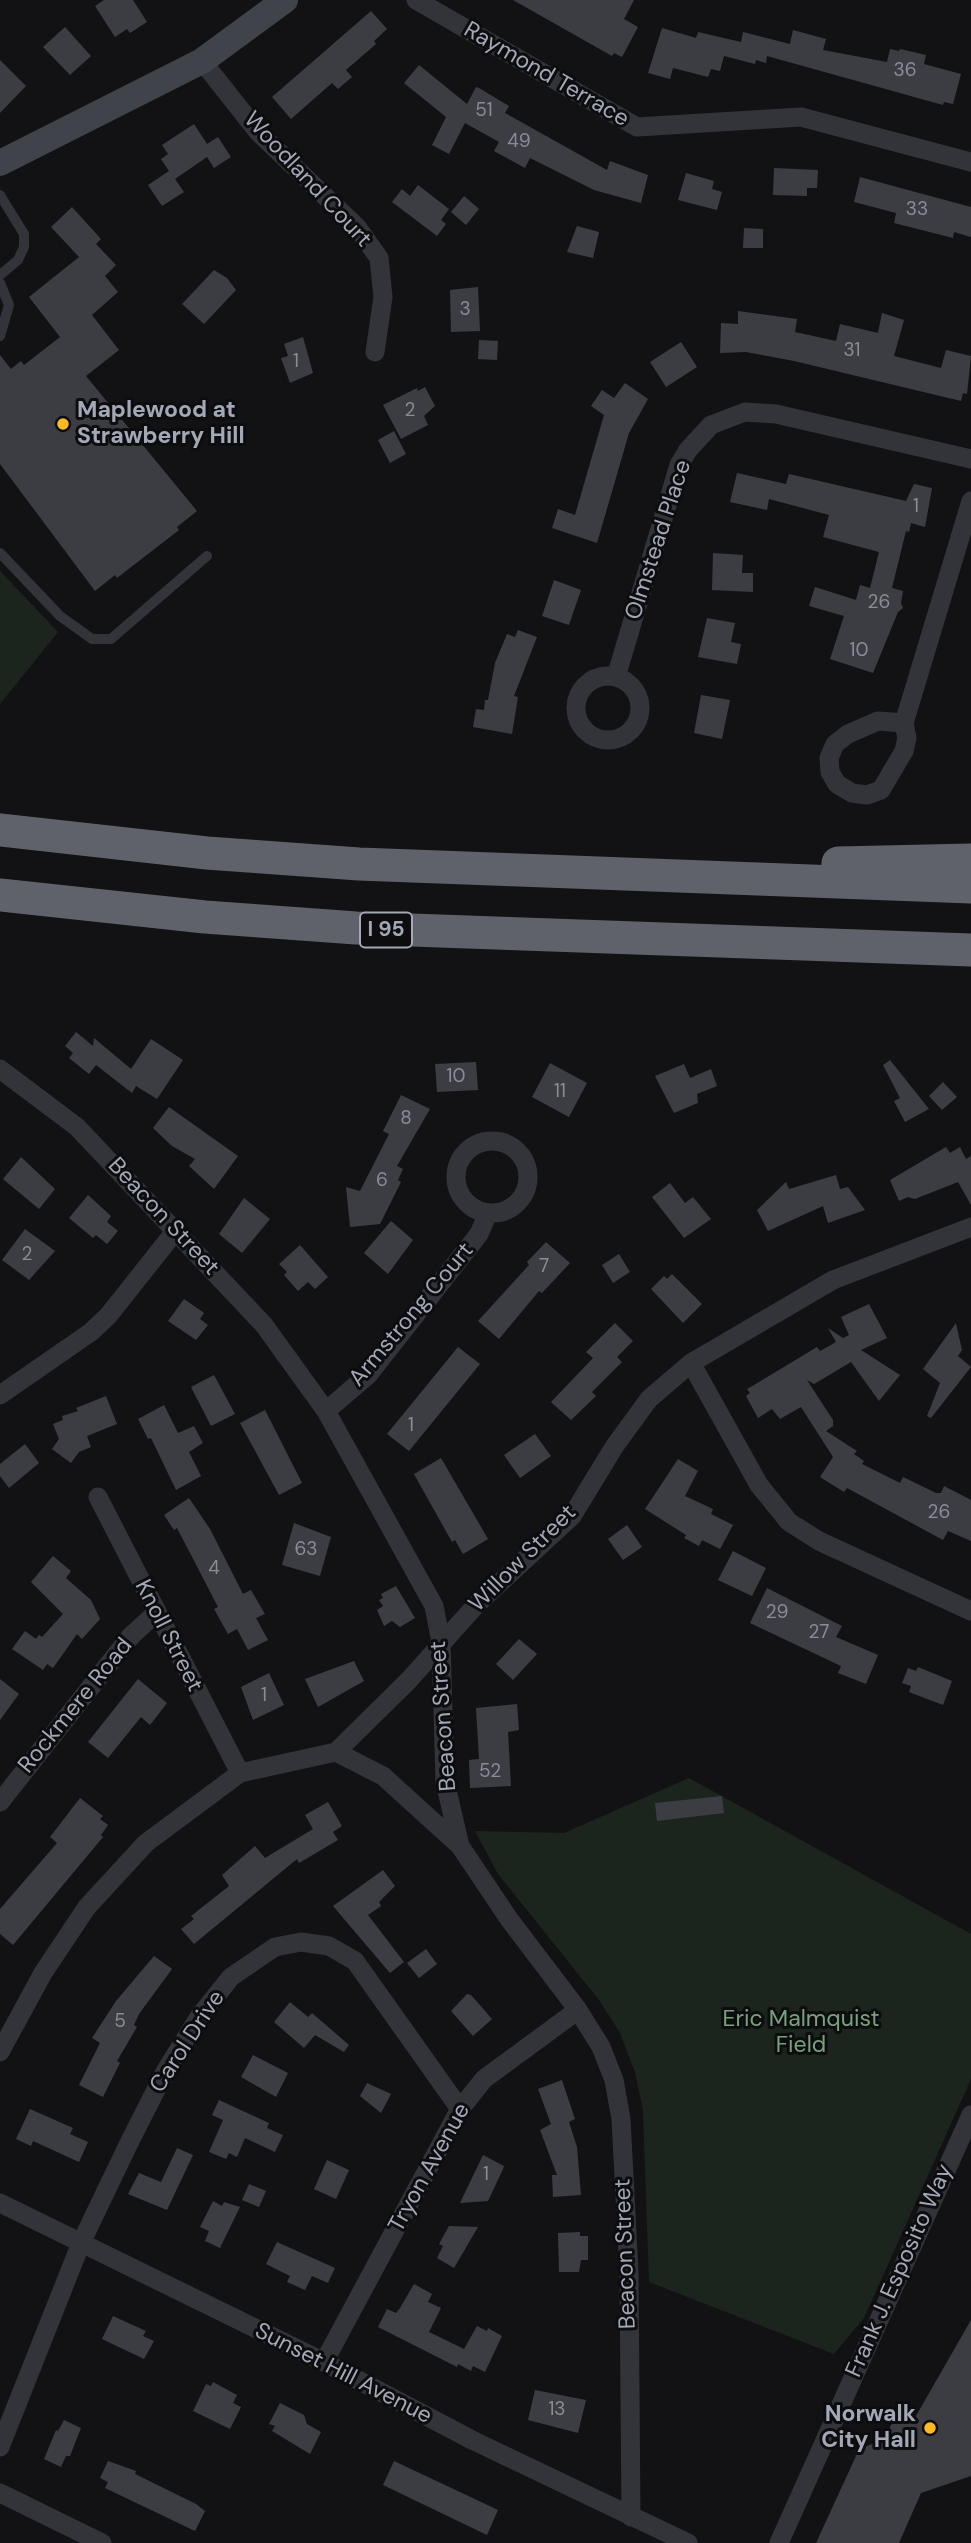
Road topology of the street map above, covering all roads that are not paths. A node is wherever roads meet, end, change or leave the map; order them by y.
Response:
1 (285, 0) edge
2 (415, 0) edge
3 (202, 61) junction
4 (971, 162) edge
5 (0, 163) edge
6 (0, 195) edge
7 (0, 275) edge
8 (0, 283) edge
9 (0, 337) edge
10 (375, 352) dead end
11 (971, 459) edge
12 (971, 501) edge
13 (0, 552) edge
14 (207, 556) dead end
15 (616, 677) dead end
16 (904, 723) dead end
17 (0, 830) edge
18 (971, 860) edge
19 (662, 877) junction
20 (971, 887) edge
21 (0, 895) edge
22 (774, 943) junction
23 (971, 950) edge
24 (971, 972) edge
25 (0, 1069) edge
26 (488, 1213) dead end
27 (971, 1227) edge
28 (177, 1229) junction
29 (691, 1363) junction
30 (0, 1395) edge
31 (327, 1410) junction
32 (98, 1497) dead end
33 (971, 1611) edge
34 (156, 1613) junction
35 (441, 1642) junction
36 (336, 1752) junction
37 (240, 1773) junction
38 (0, 1802) edge
39 (460, 1846) junction
40 (578, 2010) junction
41 (0, 2052) edge
42 (460, 2109) junction
43 (971, 2115) edge
44 (0, 2203) edge
45 (81, 2244) junction
46 (324, 2362) junction
47 (0, 2447) edge
48 (0, 2493) edge
49 (631, 2517) junction
50 (102, 2543) edge
51 (688, 2543) edge
52 (779, 2543) edge

1 - 3 main road
2 - 4 street, Raymond Terrace
3 - 5 main road
3 - 10 street, Woodland Court
6 - 7 lane
8 - 9 lane
11 - 15 street, Olmstead Place
12 - 16 street
13 - 14 lane
17 - 19 highway
18 - 19 highway
19 - 20 highway
21 - 22 highway, I 95
22 - 23 highway, I 95
22 - 24 highway
25 - 28 street, Beacon Street
26 - 31 street, Armstrong Court
27 - 29 street, Willow Street
28 - 30 street
28 - 31 street, Beacon Street
29 - 33 street
29 - 35 street, Willow Street
31 - 35 street, Beacon Street
32 - 34 street, Knoll Street
34 - 37 street, Knoll Street
34 - 38 street, Rockmere Road
35 - 36 street, Willow Street
35 - 39 street, Beacon Street
36 - 37 street
36 - 39 street
37 - 41 street
39 - 40 street, Beacon Street
40 - 42 street, Tryon Avenue
40 - 49 street, Beacon Street
42 - 45 street, Carol Drive
42 - 46 street, Tryon Avenue
43 - 52 street, Frank J. Esposito Way
44 - 45 street, Sunset Hill Avenue
45 - 46 street, Sunset Hill Avenue
45 - 47 street, Carol Drive
46 - 49 street, Sunset Hill Avenue
48 - 50 street
49 - 51 street, Sunset Hill Avenue

